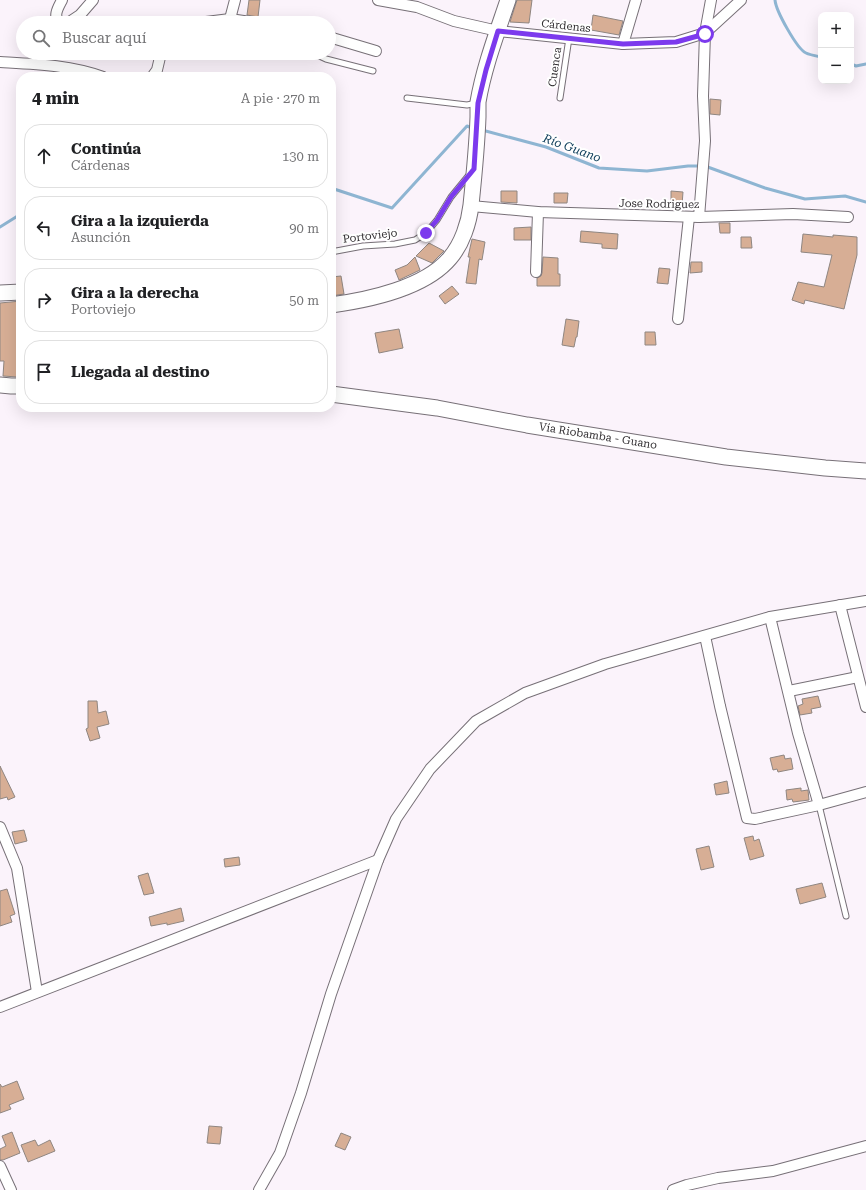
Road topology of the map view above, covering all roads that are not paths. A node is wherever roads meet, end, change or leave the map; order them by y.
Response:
1 (62, 0) edge
2 (93, 0) edge
3 (236, 0) edge
4 (378, 0) edge
5 (508, 0) edge
6 (636, 0) edge
7 (711, 0) edge
8 (741, 0) edge
9 (418, 4) edge
10 (56, 16) edge
11 (78, 16) edge
12 (231, 16) edge
13 (498, 31) junction
14 (705, 34) junction
15 (569, 38) junction
16 (336, 39) edge
17 (623, 44) junction
18 (376, 51) dead end
19 (159, 60) edge
20 (330, 60) edge
21 (0, 62) edge
22 (373, 71) dead end
23 (88, 72) edge
24 (155, 72) edge
25 (407, 98) dead end
26 (560, 98) dead end
27 (478, 110) junction
28 (474, 169) junction
29 (471, 206) junction
30 (538, 212) junction
31 (848, 216) dead end
32 (694, 217) junction
33 (336, 251) edge
34 (536, 272) dead end
35 (16, 292) edge
36 (0, 293) edge
37 (336, 304) edge
38 (678, 319) dead end
39 (0, 385) edge
40 (16, 386) edge
41 (336, 395) edge
42 (866, 471) edge
43 (866, 601) edge
44 (840, 605) junction
45 (770, 617) junction
46 (705, 636) junction
47 (858, 677) junction
48 (789, 690) junction
49 (866, 707) edge
50 (866, 792) edge
51 (819, 805) junction
52 (0, 827) edge
53 (378, 860) junction
54 (846, 916) dead end
55 (37, 992) junction
56 (0, 1007) edge
57 (866, 1146) edge
58 (0, 1166) edge
59 (12, 1190) edge
60 (259, 1190) edge
61 (673, 1190) edge

1 - 10 street
2 - 11 street
3 - 12 street
4 - 9 street, Cárdenas
5 - 13 main road
6 - 17 street
7 - 14 street
8 - 14 street, Cárdenas
9 - 13 street, Cárdenas
13 - 15 street, Cárdenas
13 - 27 main road
14 - 17 street, Cárdenas
14 - 32 street
15 - 17 street, Cárdenas
15 - 26 lane, Cuenca
16 - 18 street
19 - 24 street
20 - 22 lane
21 - 23 street
25 - 27 lane
27 - 28 main road
28 - 29 main road
28 - 33 lane, Portoviejo
29 - 30 street, Jose Rodriguez
29 - 37 main road
30 - 32 street, Jose Rodriguez
30 - 34 street
31 - 32 street, Jose Rodriguez
32 - 38 street
35 - 36 main road
39 - 40 main road
41 - 42 main road, Vía Riobamba - Guano
43 - 44 street
44 - 45 street
44 - 47 street
45 - 46 street
45 - 48 street
46 - 51 street
46 - 53 street
47 - 48 street
47 - 49 street
48 - 51 street
50 - 51 street
51 - 54 lane
52 - 55 street
53 - 55 street
53 - 60 street
55 - 56 street
57 - 61 street
58 - 59 street

